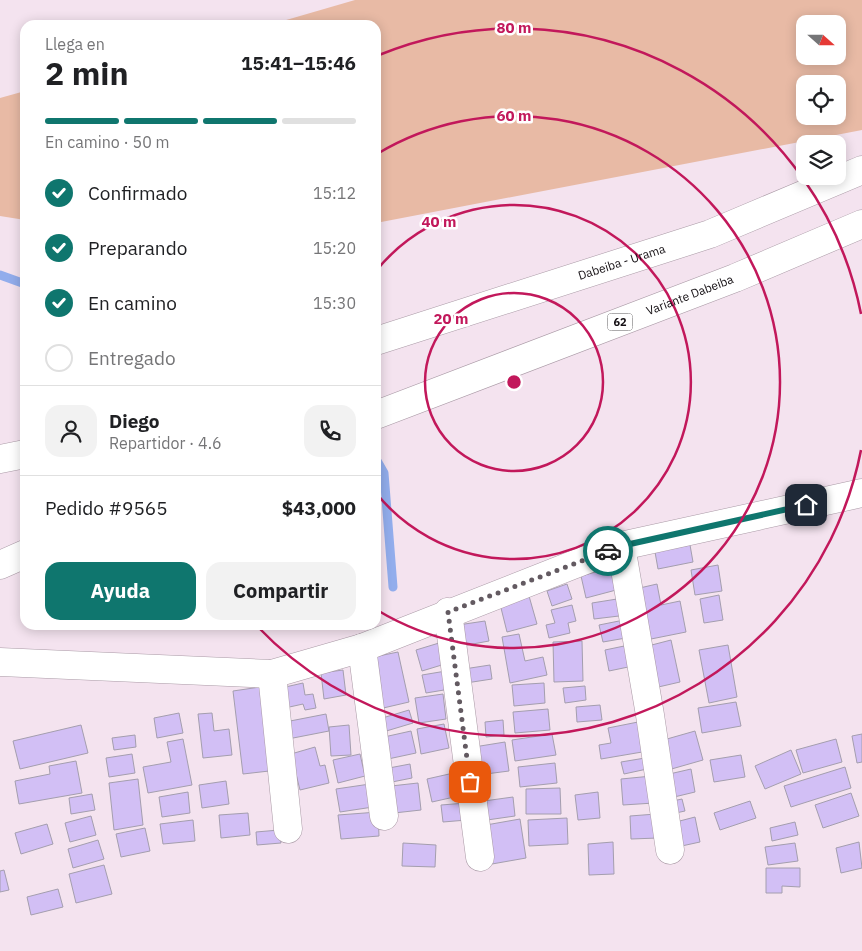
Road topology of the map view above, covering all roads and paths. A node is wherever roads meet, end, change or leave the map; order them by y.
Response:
1 (862, 170) edge
2 (862, 224) edge
3 (381, 339) edge
4 (381, 413) edge
5 (20, 455) edge
6 (0, 459) edge
7 (862, 493) edge
8 (621, 546) junction
9 (20, 556) edge
10 (0, 565) edge
11 (448, 612) junction
12 (362, 648) junction
13 (0, 662) edge
14 (272, 674) junction
15 (384, 816) dead end
16 (288, 829) dead end
17 (670, 850) dead end
18 (480, 857) dead end

1 - 3 main road, Dabeiba - Urama
2 - 4 main road, Variante Dabeiba / 62
5 - 6 main road
7 - 8 main road
8 - 11 main road
8 - 17 main road
9 - 10 main road
11 - 12 main road
11 - 18 main road
12 - 14 main road
12 - 15 main road
13 - 14 main road
14 - 16 main road

